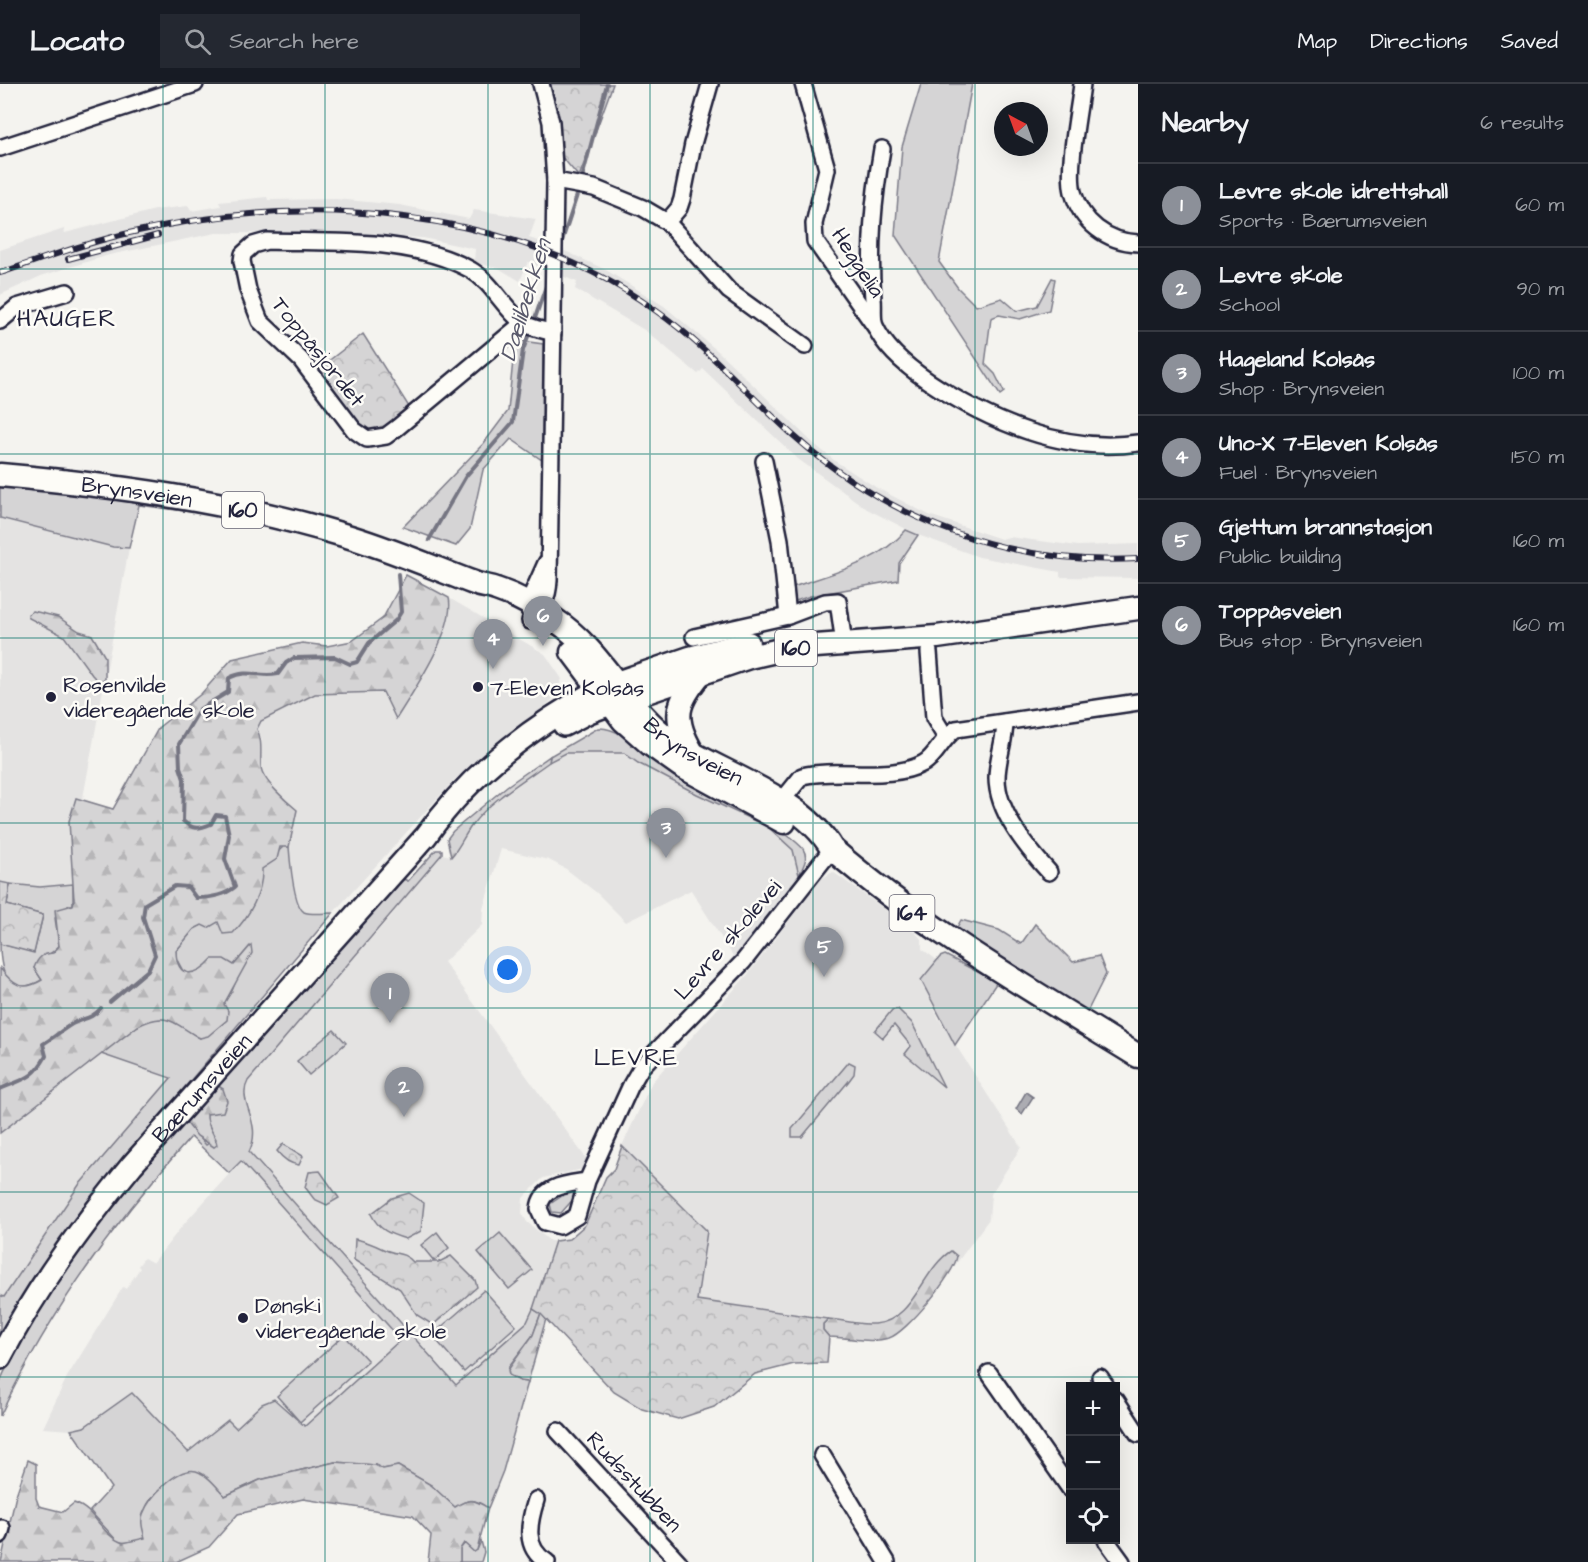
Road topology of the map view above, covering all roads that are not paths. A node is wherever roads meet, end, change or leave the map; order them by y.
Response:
1 (195, 84) edge
2 (541, 84) edge
3 (710, 84) edge
4 (803, 84) edge
5 (1082, 84) edge
6 (0, 148) edge
7 (882, 149) dead end
8 (555, 181) junction
9 (667, 222) junction
10 (1138, 243) edge
11 (67, 292) dead end
12 (0, 321) edge
13 (523, 323) junction
14 (874, 325) junction
15 (553, 333) junction
16 (805, 346) dead end
17 (1138, 443) edge
18 (764, 461) dead end
19 (0, 476) edge
20 (1138, 608) edge
21 (533, 612) junction
22 (788, 616) junction
23 (694, 637) dead end
24 (844, 637) junction
25 (929, 652) dead end
26 (701, 673) junction
27 (614, 693) junction
28 (1138, 702) edge
29 (1005, 722) junction
30 (945, 736) junction
31 (692, 753) junction
32 (776, 808) junction
33 (832, 849) junction
34 (1049, 872) dead end
35 (1138, 1056) edge
36 (587, 1181) dead end
37 (0, 1358) edge
38 (989, 1373) dead end
39 (1120, 1406) edge
40 (558, 1431) dead end
41 (1138, 1434) edge
42 (822, 1455) dead end
43 (1066, 1482) edge
44 (536, 1500) dead end
45 (1109, 1544) edge
46 (547, 1562) edge
47 (679, 1562) edge
48 (887, 1562) edge
49 (1122, 1562) edge

1 - 6 street
2 - 8 street
3 - 9 street
4 - 14 street, Heggelia
5 - 10 street
7 - 14 street
8 - 9 street
8 - 15 street
9 - 16 street
11 - 12 street
13 - 13 street, Toppåsjordet
13 - 15 street, Toppåsjordet
14 - 17 street, Heggelia
15 - 21 street
18 - 22 street
19 - 21 main road, Brynsveien / 160
20 - 24 main road, Bærumsveien / 160
21 - 27 main road, Brynsveien / 160
22 - 23 street
22 - 24 street
24 - 26 main road, Bærumsveien / 160
24 - 27 main road, Bærumsveien / 160
25 - 30 street
26 - 27 main road, Bærumsveien / 160
26 - 31 main road
27 - 31 main road, Brynsveien / 164
27 - 32 main road, Brynsveien / 164
27 - 37 main road, Bærumsveien
28 - 29 street
29 - 30 street
29 - 34 street
30 - 32 street
31 - 32 main road, Brynsveien / 164
32 - 33 main road, Brynsveien / 164
33 - 35 main road, Brynsveien / 164
33 - 36 street, Levre skolevei
38 - 43 street
39 - 41 street
40 - 47 street, Rudsstubben
42 - 48 street
44 - 46 street
45 - 49 street

